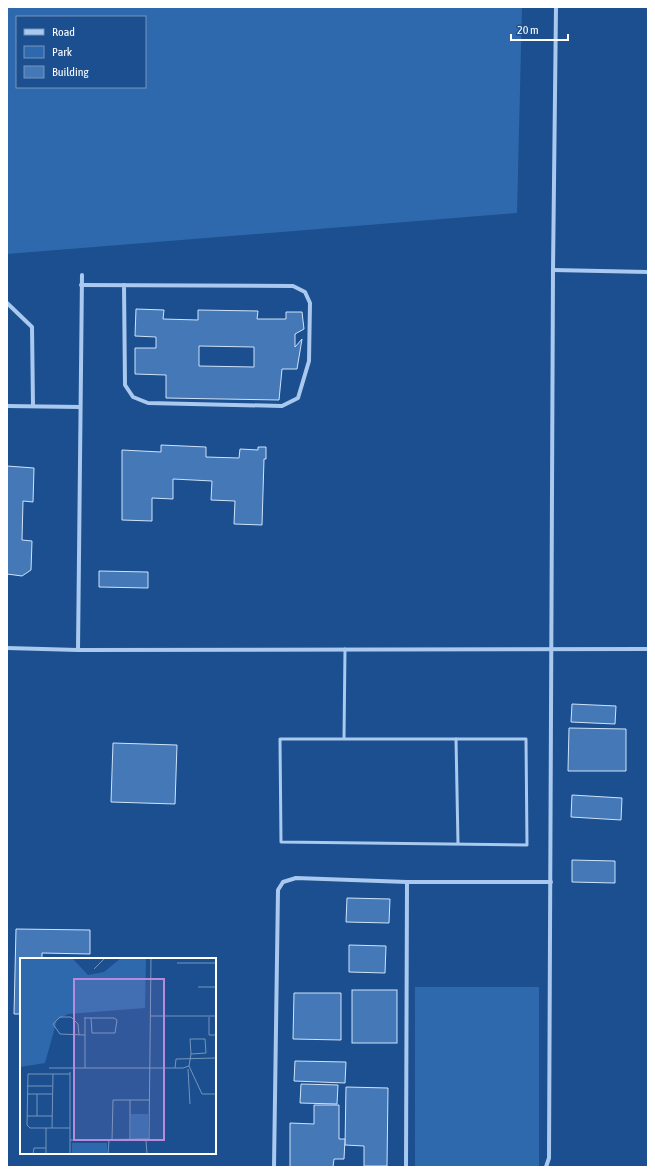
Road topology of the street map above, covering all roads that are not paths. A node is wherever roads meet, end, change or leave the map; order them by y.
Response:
1 (556, 7) edge
2 (553, 270) junction
3 (648, 272) edge
4 (82, 275) dead end
5 (82, 285) junction
6 (124, 285) junction
7 (7, 303) edge
8 (7, 406) edge
9 (33, 406) junction
10 (80, 407) junction
11 (7, 648) edge
12 (345, 649) junction
13 (551, 649) junction
14 (648, 649) edge
15 (78, 650) junction
16 (344, 739) junction
17 (456, 739) junction
18 (458, 843) junction
19 (407, 882) junction
20 (551, 882) junction
21 (274, 1167) edge
22 (406, 1167) edge
23 (546, 1167) edge

1 - 2 street
2 - 3 street
2 - 13 street
4 - 5 street
5 - 6 street
5 - 10 street
6 - 6 street
7 - 9 street
8 - 9 street
9 - 10 street
10 - 15 street
11 - 15 street
12 - 13 street
12 - 15 street
12 - 16 lane
13 - 14 street
13 - 20 street
16 - 17 lane
16 - 18 lane
17 - 18 lane
17 - 18 lane
19 - 20 street
19 - 21 street
19 - 22 street
20 - 23 street

